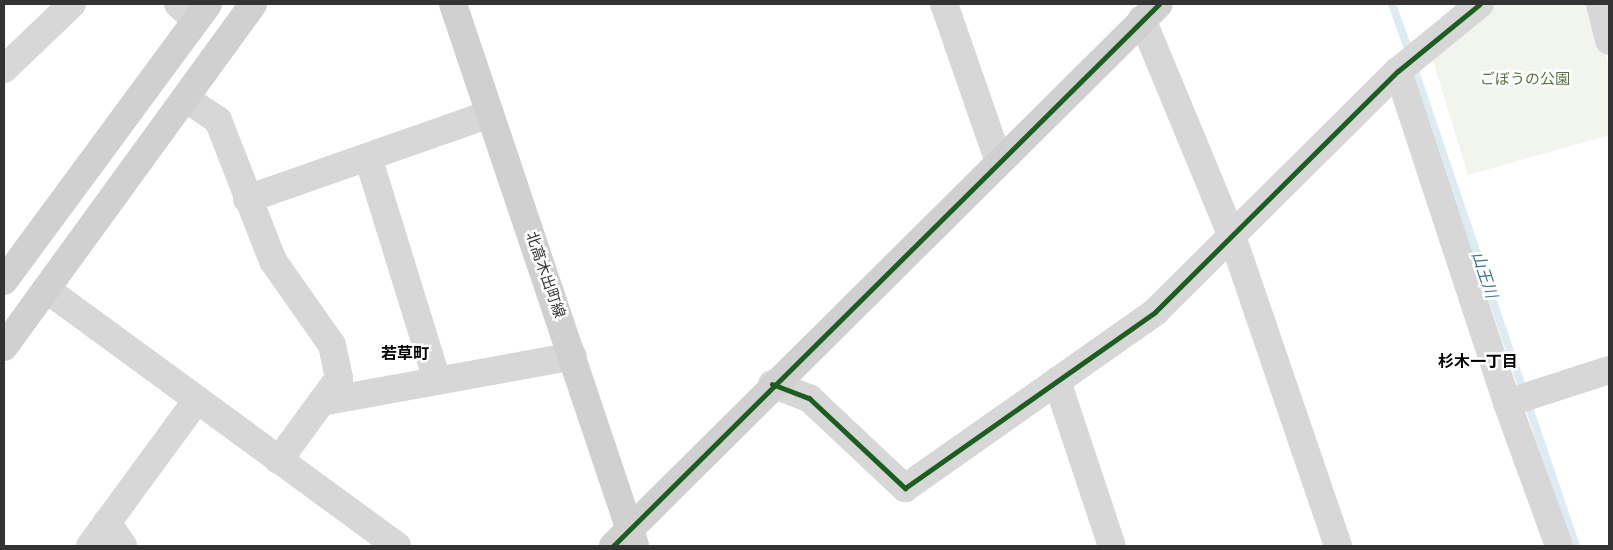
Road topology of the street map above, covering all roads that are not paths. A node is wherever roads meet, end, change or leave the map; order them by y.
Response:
1 (72, 4) edge
2 (253, 4) edge
3 (442, 4) edge
4 (453, 4) edge
5 (944, 4) edge
6 (1480, 4) edge
7 (1600, 4) edge
8 (194, 9) edge
9 (1150, 12) edge
10 (1609, 41) edge
11 (474, 68) junction
12 (4, 69) edge
13 (1398, 71) junction
14 (185, 98) junction
15 (490, 114) junction
16 (368, 157) junction
17 (998, 159) junction
18 (247, 199) junction
19 (1232, 236) junction
20 (4, 281) edge
21 (46, 289) junction
22 (4, 347) edge
23 (573, 356) junction
24 (1609, 370) edge
25 (437, 380) junction
26 (1057, 381) junction
27 (772, 384) junction
28 (197, 400) junction
29 (321, 402) junction
30 (1507, 403) junction
31 (279, 460) junction
32 (107, 522) junction
33 (626, 541) edge
34 (90, 546) edge
35 (123, 546) edge
36 (397, 546) edge
37 (1112, 546) edge
38 (1338, 546) edge
39 (1559, 546) edge

1 - 12 street
2 - 14 street
3 - 11 street
4 - 11 street, 北高木出町線
5 - 17 street
6 - 13 street
7 - 10 street
8 - 20 street
9 - 17 street
9 - 19 street
11 - 15 street, 北高木出町線
13 - 19 street
13 - 30 street
14 - 18 street
14 - 21 street
15 - 16 street
15 - 23 street, 北高木出町線
16 - 18 street
16 - 25 street
17 - 27 street
18 - 29 street
19 - 26 street
19 - 38 street
21 - 22 street
21 - 28 street
23 - 25 street
23 - 33 street, 北高木出町線
24 - 30 street
25 - 29 street
26 - 27 street
26 - 37 street
27 - 33 street
28 - 31 street
28 - 32 street
29 - 31 street
30 - 39 street
31 - 36 street
32 - 34 street
32 - 35 street

